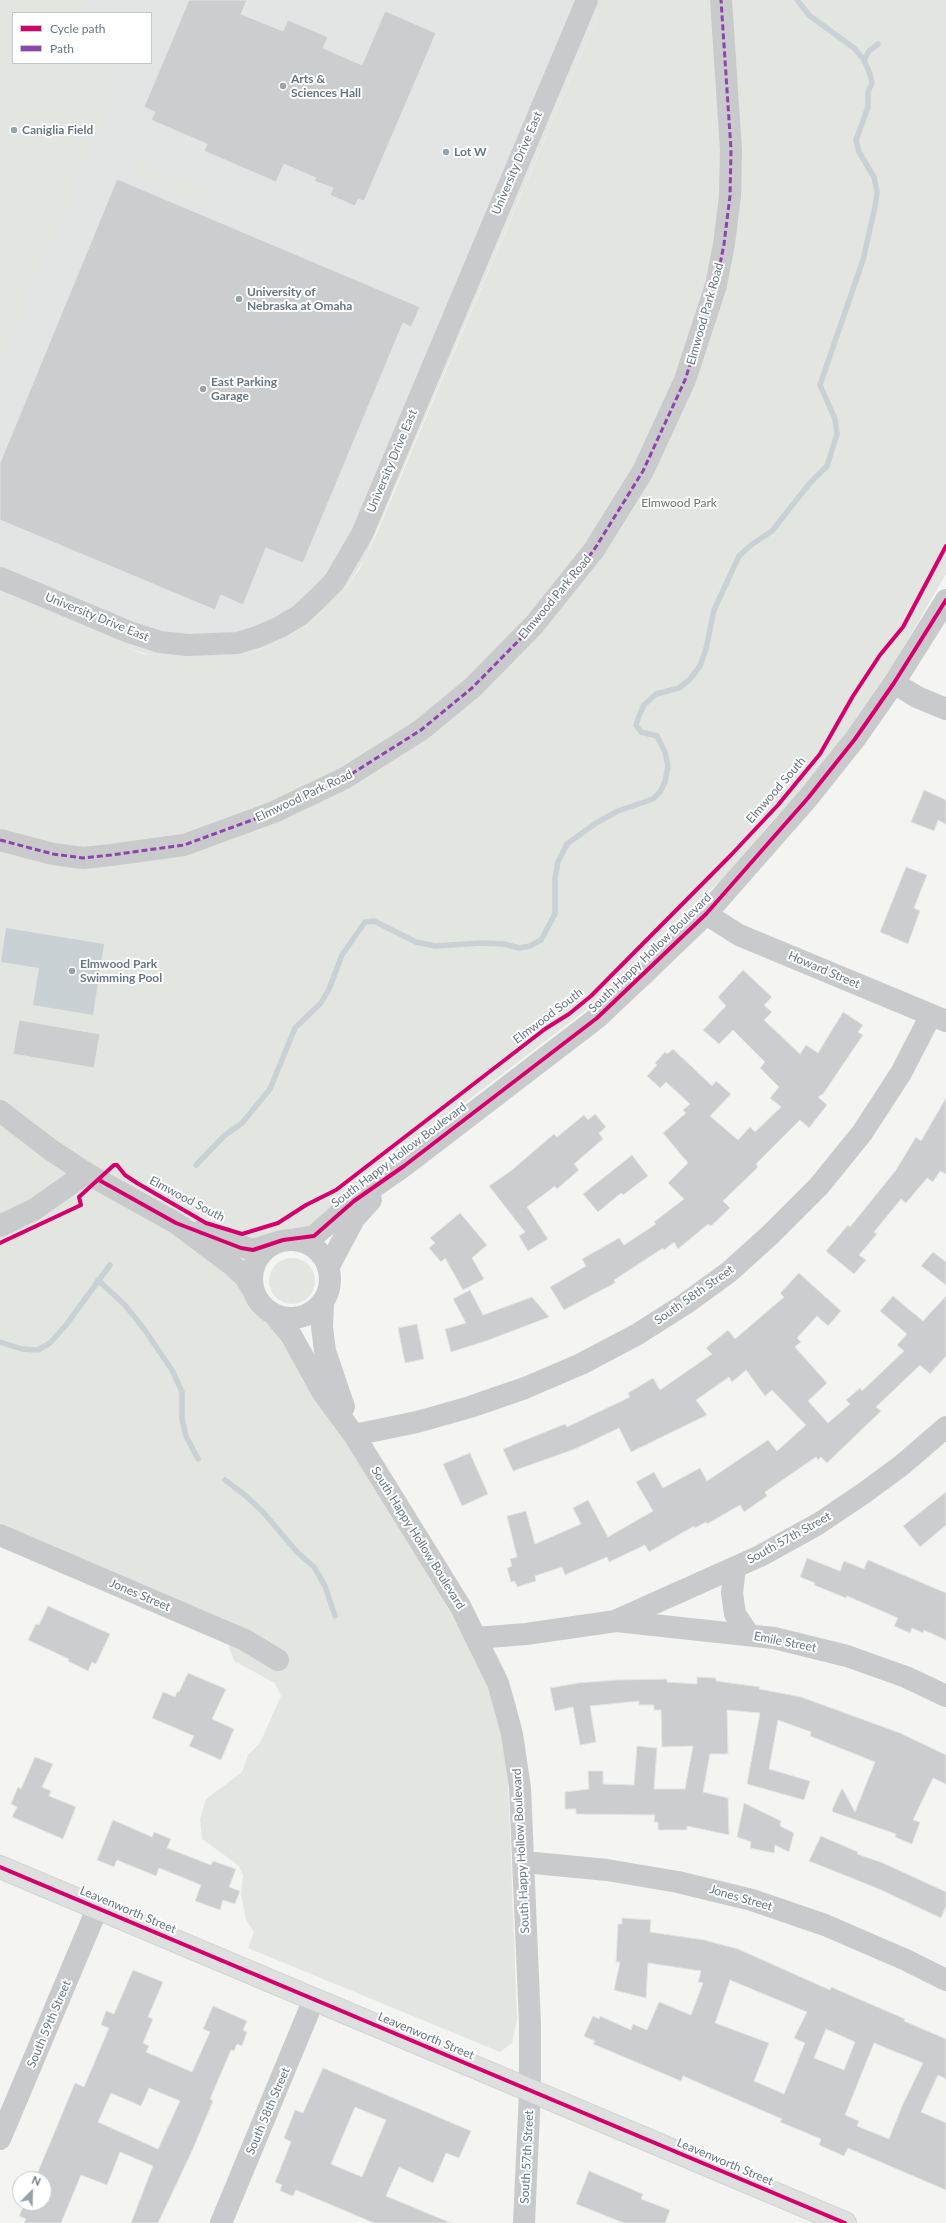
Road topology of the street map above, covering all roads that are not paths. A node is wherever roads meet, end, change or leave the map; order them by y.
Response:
1 (586, 0) edge
2 (721, 0) edge
3 (0, 578) edge
4 (946, 600) edge
5 (894, 683) junction
6 (946, 709) edge
7 (0, 840) edge
8 (706, 914) junction
9 (939, 1018) edge
10 (0, 1111) edge
11 (404, 1166) junction
12 (86, 1173) junction
13 (176, 1224) junction
14 (0, 1226) edge
15 (283, 1241) junction
16 (329, 1266) junction
17 (252, 1288) junction
18 (323, 1302) junction
19 (275, 1316) junction
20 (946, 1427) edge
21 (354, 1435) junction
22 (0, 1535) edge
23 (735, 1568) junction
24 (616, 1621) junction
25 (749, 1635) junction
26 (476, 1638) junction
27 (278, 1660) dead end
28 (946, 1696) edge
29 (524, 1862) junction
30 (0, 1867) edge
31 (97, 1908) junction
32 (946, 1980) edge
33 (314, 1999) junction
34 (530, 2092) junction
35 (0, 2139) edge
36 (227, 2221) edge
37 (524, 2223) edge
38 (845, 2223) edge

1 - 3 street, University Drive East
2 - 7 street, Elmwood Park Road
4 - 5 street, South Happy Hollow Boulevard
5 - 6 street
5 - 8 street, South Happy Hollow Boulevard
8 - 9 street, Howard Street
8 - 11 street, South Happy Hollow Boulevard
9 - 21 street, South 58th Street
10 - 12 street
11 - 15 street, South Happy Hollow Boulevard
11 - 16 street
12 - 13 street
12 - 14 street
13 - 15 street
13 - 17 street
15 - 16 street
15 - 17 street
16 - 18 street
17 - 19 street
18 - 19 street
18 - 21 street, South Happy Hollow Boulevard
19 - 21 street, South Happy Hollow Boulevard
20 - 23 street, South 57th Street
21 - 26 street, South Happy Hollow Boulevard
22 - 27 street, Jones Street
23 - 24 street, South 57th Street
23 - 25 street
24 - 25 street, Emile Street
24 - 26 street
25 - 28 street, Emile Street
26 - 29 street, South Happy Hollow Boulevard
29 - 32 street, Jones Street
29 - 34 street, South Happy Hollow Boulevard
30 - 31 main road, Leavenworth Street
31 - 33 main road, Leavenworth Street
31 - 35 street, South 59th Street
33 - 34 main road, Leavenworth Street
33 - 36 street, South 58th Street
34 - 37 street, South 57th Street
34 - 38 main road, Leavenworth Street

